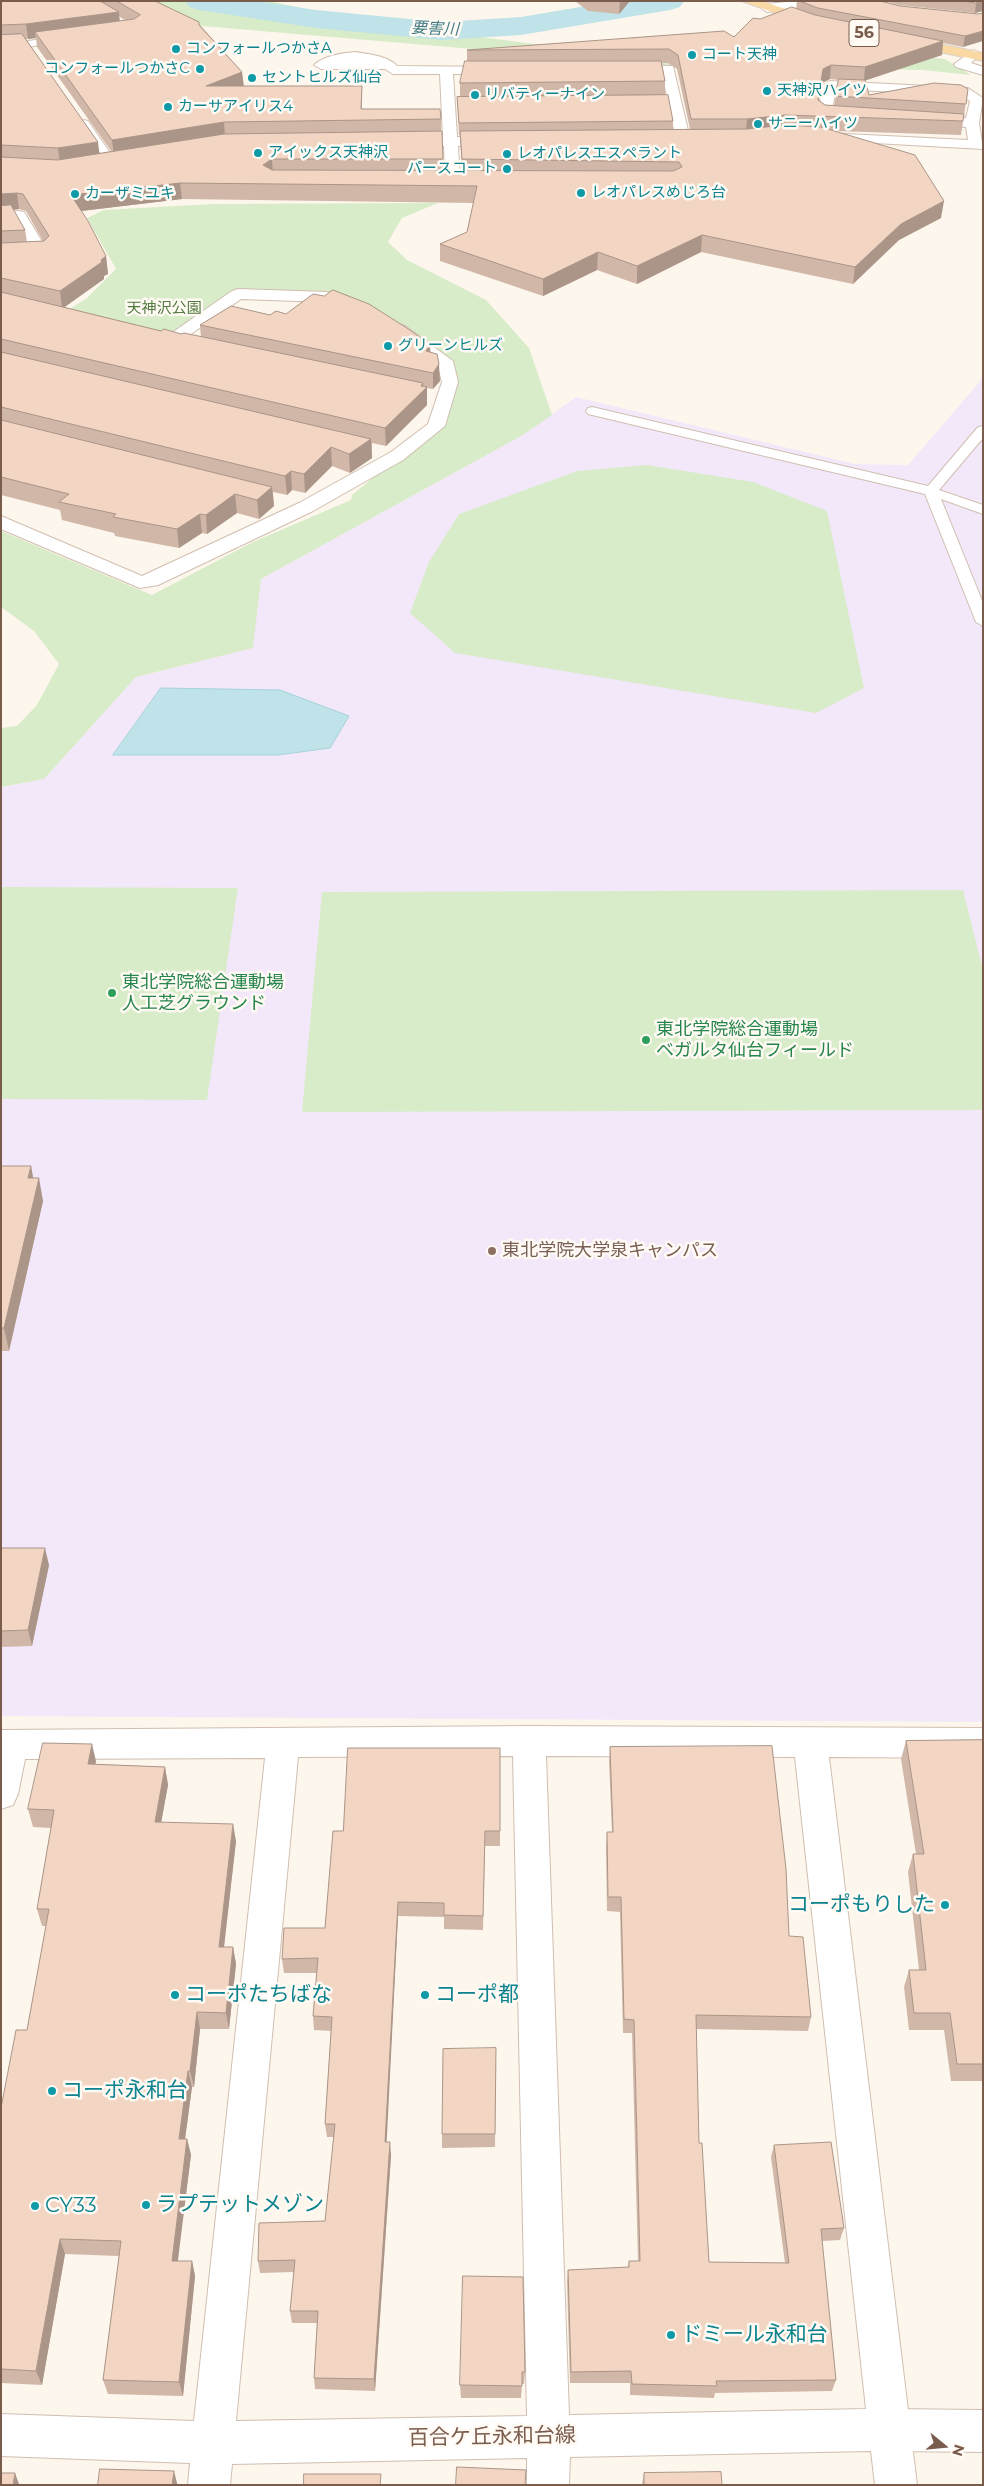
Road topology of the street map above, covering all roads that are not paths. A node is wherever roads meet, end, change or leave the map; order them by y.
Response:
1 (748, 1) edge
2 (833, 1) edge
3 (767, 8) junction
4 (830, 26) edge
5 (76, 37) edge
6 (891, 38) edge
7 (26, 47) edge
8 (978, 56) edge
9 (389, 65) dead end
10 (610, 69) edge
11 (513, 70) edge
12 (446, 71) junction
13 (983, 71) edge
14 (447, 103) junction
15 (466, 103) edge
16 (78, 115) edge
17 (864, 116) edge
18 (913, 119) edge
19 (972, 123) junction
20 (813, 136) edge
21 (665, 139) edge
22 (683, 139) junction
23 (701, 139) edge
24 (516, 141) edge
25 (392, 142) edge
26 (449, 142) junction
27 (979, 145) edge
28 (116, 161) joint
29 (94, 165) edge
30 (415, 181) edge
31 (1, 217) edge
32 (1, 254) edge
33 (363, 310) edge
34 (387, 323) edge
35 (191, 344) edge
36 (426, 396) edge
37 (445, 400) junction
38 (592, 411) dead end
39 (983, 430) edge
40 (369, 449) edge
41 (397, 456) junction
42 (931, 491) junction
43 (278, 500) dead end
44 (306, 507) junction
45 (983, 510) edge
46 (1, 522) edge
47 (983, 622) edge
48 (529, 1741) junction
49 (810, 1742) junction
50 (283, 1743) junction
51 (983, 1743) edge
52 (6, 1745) edge
53 (1, 1794) edge
54 (888, 2430) junction
55 (983, 2431) edge
56 (1, 2435) edge
57 (549, 2436) junction
58 (213, 2443) junction
59 (209, 2485) edge
60 (548, 2485) edge
61 (896, 2485) edge

1 - 3 main road, 56
2 - 3 street
3 - 4 main road, 56
5 - 7 lane
6 - 8 main road, 56
8 - 13 street
9 - 12 street
10 - 22 street
11 - 12 street
12 - 14 street
14 - 15 street
14 - 26 street
16 - 28 lane
17 - 19 street
18 - 19 street
19 - 27 street
20 - 27 street
21 - 22 street
22 - 23 street
24 - 26 street
25 - 26 street
26 - 30 street
28 - 29 street
31 - 32 street
33 - 35 street
34 - 37 street
36 - 37 street
37 - 41 street
38 - 42 lane
39 - 42 lane
40 - 41 street
41 - 44 street
42 - 45 lane
42 - 47 lane
43 - 44 street
44 - 46 street
48 - 49 street
48 - 50 street
48 - 57 street
49 - 51 street
49 - 54 street
50 - 52 street
50 - 58 street
52 - 53 street
54 - 55 street, 百合ケ丘永和台線
54 - 57 street, 百合ケ丘永和台線
54 - 61 street
56 - 58 street, 百合ケ丘永和台線
57 - 58 street, 百合ケ丘永和台線
57 - 60 street
58 - 59 street

